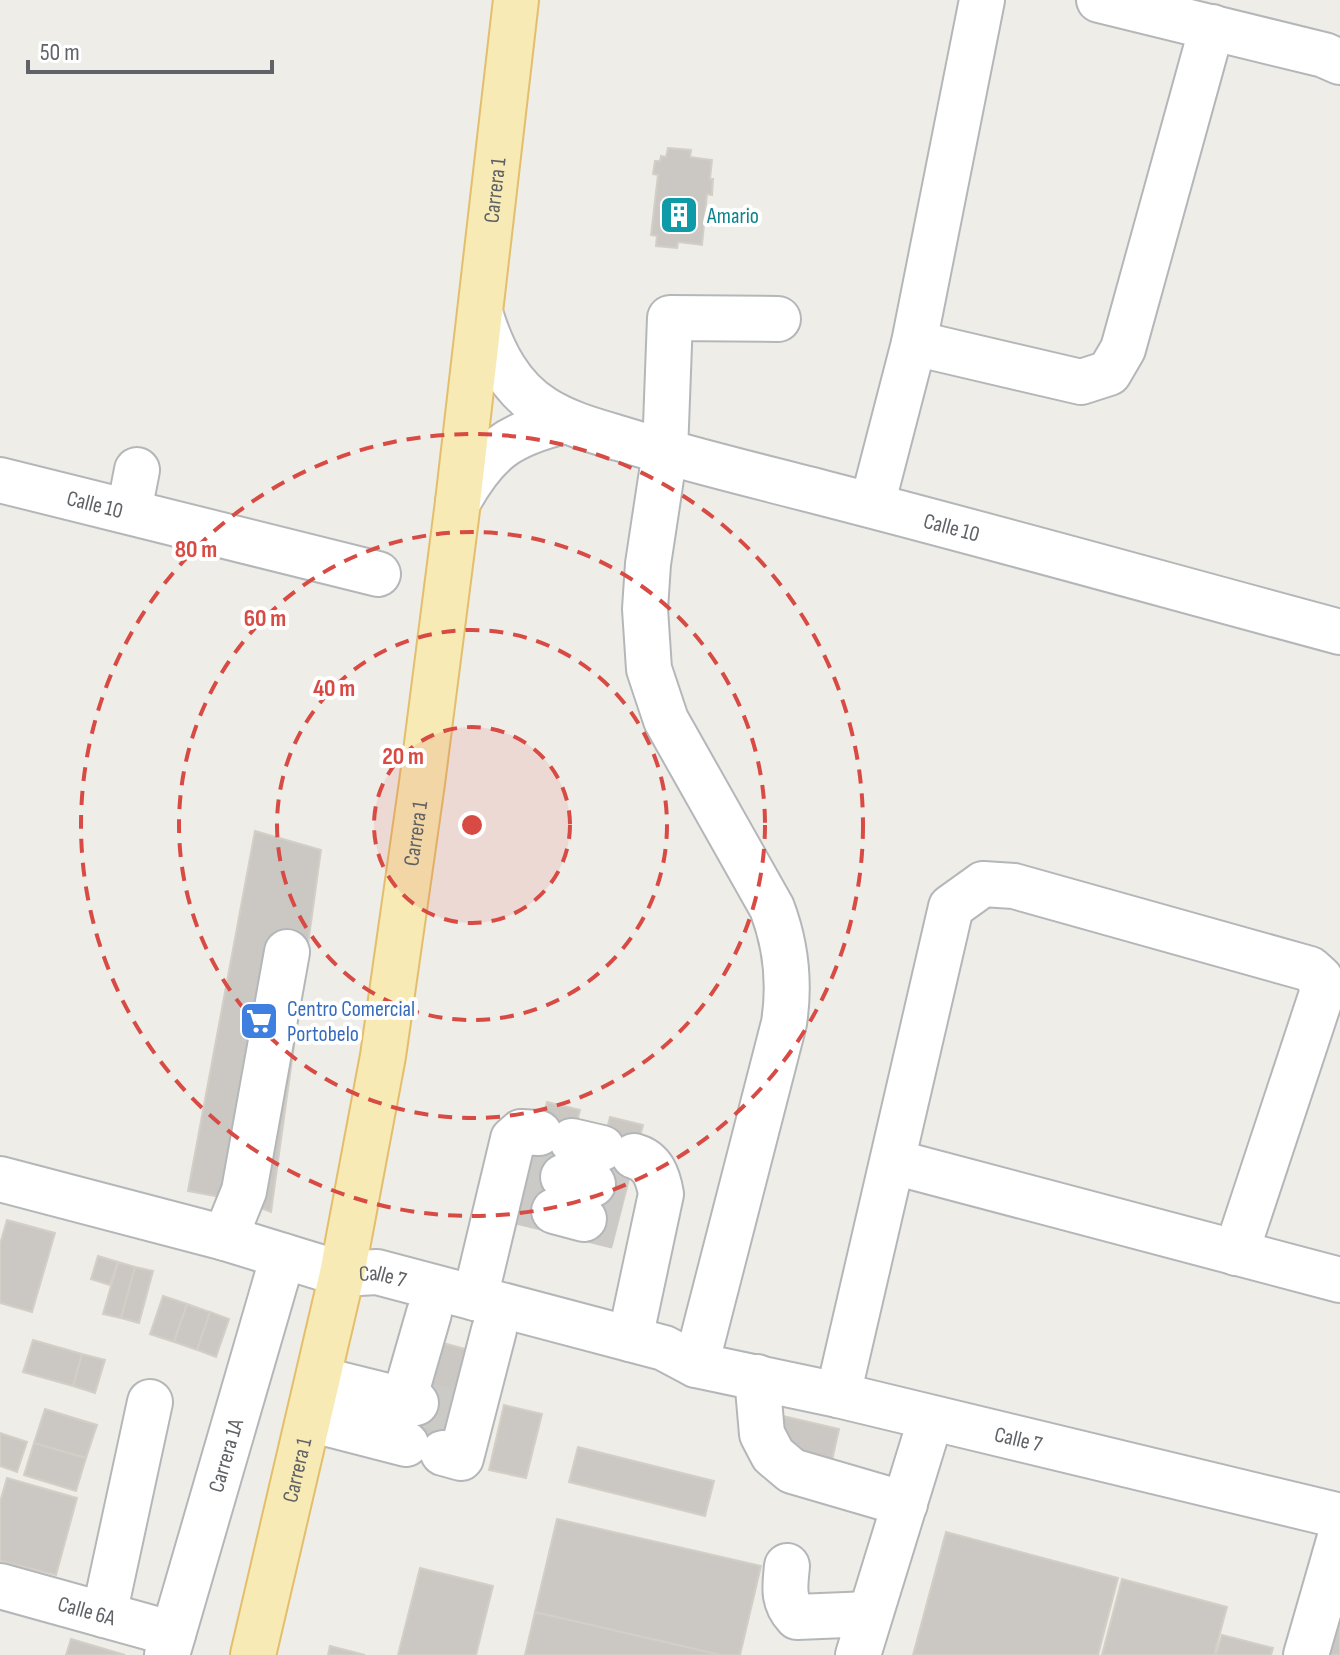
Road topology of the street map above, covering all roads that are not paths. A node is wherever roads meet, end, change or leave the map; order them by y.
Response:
1 (516, 0) edge
2 (982, 0) edge
3 (1099, 0) edge
4 (1212, 27) junction
5 (1340, 62) edge
6 (481, 316) junction
7 (778, 319) dead end
8 (914, 343) junction
9 (565, 421) junction
10 (665, 452) junction
11 (21, 495) edge
12 (458, 502) junction
13 (872, 505) junction
14 (378, 574) dead end
15 (1340, 632) edge
16 (287, 952) dead end
17 (894, 1162) junction
18 (0, 1179) edge
19 (225, 1238) junction
20 (1236, 1253) junction
21 (283, 1256) junction
22 (342, 1274) junction
23 (1340, 1280) edge
24 (427, 1322) junction
25 (486, 1325) junction
26 (630, 1339) junction
27 (696, 1365) junction
28 (757, 1377) junction
29 (838, 1395) junction
30 (314, 1399) junction
31 (150, 1402) dead end
32 (931, 1418) junction
33 (432, 1421) junction
34 (1282, 1503) junction
35 (905, 1504) junction
36 (1340, 1516) edge
37 (1340, 1537) edge
38 (787, 1566) dead end
39 (0, 1586) edge
40 (1322, 1599) junction
41 (870, 1614) junction
42 (104, 1615) junction
43 (170, 1644) edge
44 (253, 1655) edge
45 (858, 1655) edge
46 (1306, 1655) edge

1 - 6 main road, Carrera 1
2 - 8 street
3 - 4 street
4 - 5 street
4 - 8 street
6 - 9 street, Calle 10
6 - 12 main road, Carrera 1
7 - 10 street
8 - 13 street
9 - 10 street, Calle 10
9 - 12 street
10 - 13 street, Calle 10
10 - 27 street
11 - 14 street, Calle 10
12 - 22 main road, Carrera 1
13 - 15 street, Calle 10
16 - 19 street
17 - 20 street
17 - 20 street
17 - 29 street
18 - 19 street, Calle 7
19 - 21 street, Calle 7
20 - 23 street
21 - 22 street, Calle 7
21 - 43 street, Carrera 1A
22 - 24 street, Calle 7
22 - 25 street, Calle 7
22 - 30 main road, Carrera 1
24 - 25 street, Calle 7
24 - 33 street
25 - 26 street, Calle 7
25 - 26 street
25 - 27 street, Calle 7
25 - 33 street
26 - 27 street, Calle 7
27 - 28 street, Calle 7
28 - 29 street, Calle 7
28 - 35 street
29 - 32 street, Calle 7
30 - 33 street
30 - 44 main road, Carrera 1
31 - 42 street
32 - 34 street, Calle 7
32 - 35 street
34 - 36 street, Calle 7
34 - 40 street
35 - 41 street
37 - 40 street
38 - 41 street
39 - 42 street, Calle 6A
40 - 46 street
41 - 45 street
42 - 43 street, Calle 6A

